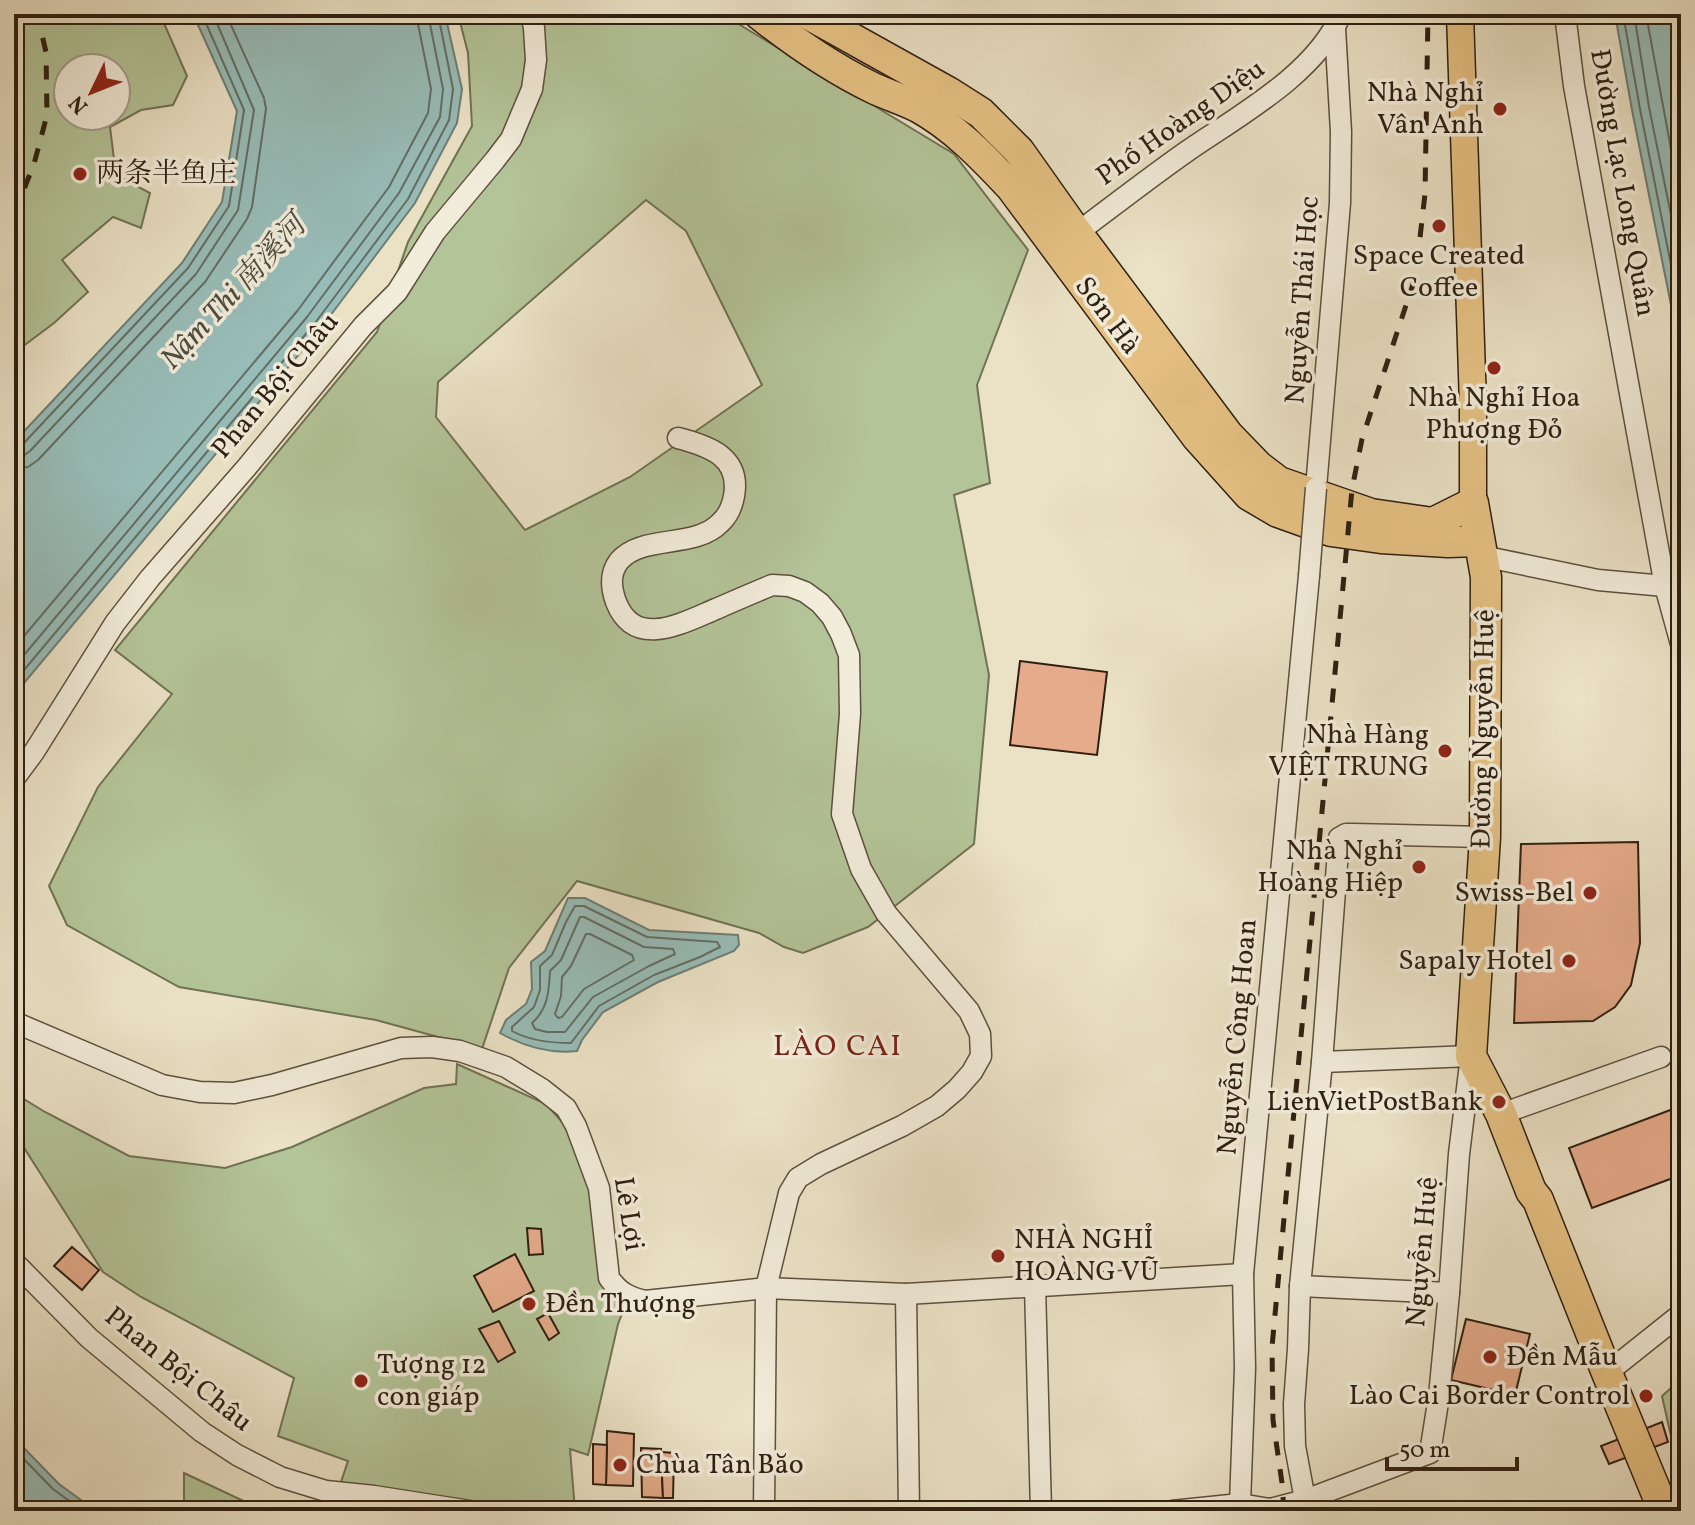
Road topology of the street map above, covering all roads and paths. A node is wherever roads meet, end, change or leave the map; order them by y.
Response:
1 (531, 14) edge
2 (759, 14) edge
3 (808, 14) edge
4 (1460, 14) edge
5 (1565, 14) edge
6 (1338, 21) edge
7 (1067, 242) junction
8 (678, 438) dead end
9 (1473, 503) junction
10 (1481, 548) junction
11 (1309, 576) joint
12 (1665, 586) junction
13 (1681, 644) edge
14 (14, 779) edge
15 (1485, 837) junction
16 (14, 1022) edge
17 (1471, 1056) junction
18 (1661, 1057) dead end
19 (1322, 1062) junction
20 (1501, 1114) junction
21 (14, 1262) edge
22 (1243, 1274) junction
23 (1035, 1286) junction
24 (1300, 1286) junction
25 (766, 1288) junction
26 (1449, 1293) junction
27 (906, 1294) junction
28 (1681, 1314) edge
29 (1607, 1373) junction
30 (1305, 1500) junction
31 (1240, 1504) junction
32 (470, 1511) edge
33 (764, 1511) edge
34 (909, 1511) edge
35 (1041, 1511) edge
36 (1172, 1511) edge
37 (1664, 1511) edge

1 - 14 street, Phan Bội Châu
2 - 7 highway, Sơn Hà
3 - 7 highway, Sơn Hà
4 - 9 main road, Đường Nguyễn Huệ
5 - 12 street, Đường Lạc Long Quân
6 - 7 street, Phố Hoàng Diệu
6 - 11 street, Nguyễn Thái Học, bridge
7 - 9 highway, Sơn Hà
7 - 10 highway, Sơn Hà
8 - 25 street
9 - 10 highway, Đường Nguyễn Huệ
10 - 12 street
10 - 15 highway, Đường Nguyễn Huệ
11 - 22 street, Nguyễn Công Hoan
12 - 13 street, Đường Lạc Long Quân
15 - 17 highway, Đường Nguyễn Huệ
15 - 19 street
16 - 25 street, Lê Lợi
17 - 19 street
17 - 20 highway
17 - 26 street, Nguyễn Huệ
18 - 20 street
19 - 24 street
20 - 29 highway
21 - 32 street, Phan Bội Châu
22 - 23 street, Lê Lợi
22 - 31 street, Nguyễn Công Hoan
23 - 27 street, Lê Lợi
23 - 35 street
24 - 26 street
24 - 30 street
25 - 27 street, Lê Lợi
25 - 33 street
26 - 30 street, Nguyễn Huệ
27 - 34 street
28 - 29 street
29 - 37 highway
30 - 31 street
31 - 36 street

